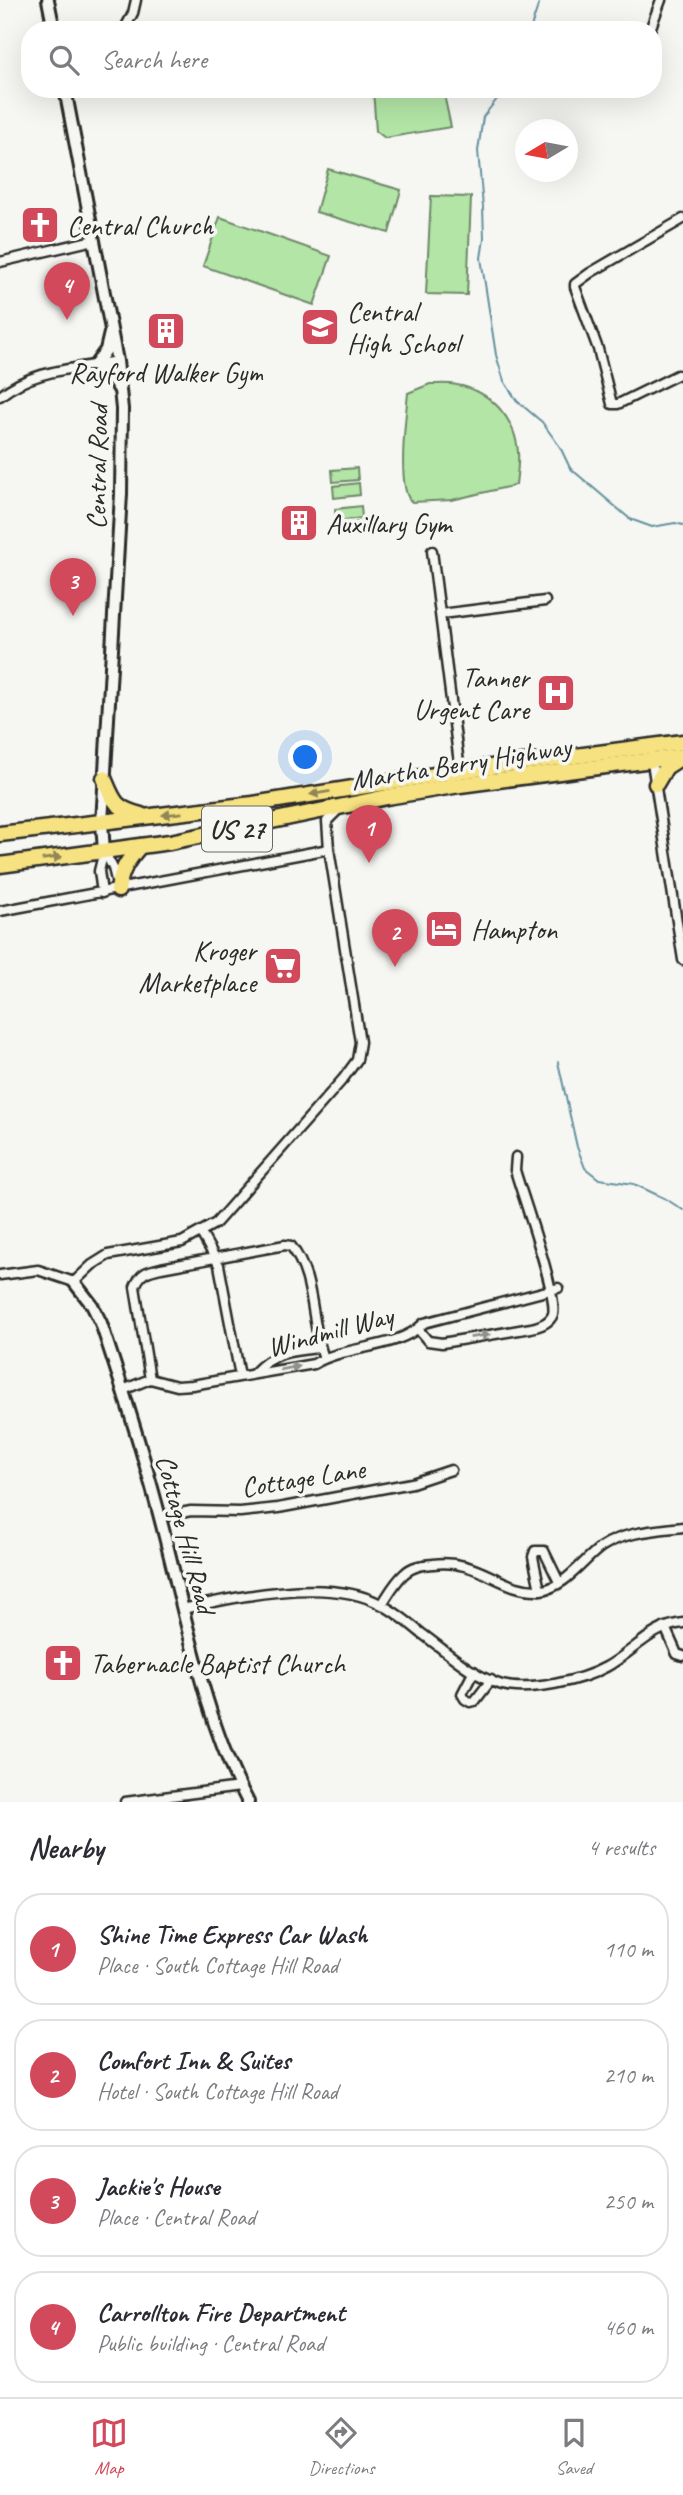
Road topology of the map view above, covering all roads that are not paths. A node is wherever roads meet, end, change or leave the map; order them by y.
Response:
1 (48, 0) edge
2 (136, 0) edge
3 (661, 0) edge
4 (52, 21) edge
5 (128, 21) edge
6 (653, 21) edge
7 (67, 98) edge
8 (680, 221) edge
9 (94, 240) junction
10 (0, 262) edge
11 (111, 328) junction
12 (117, 361) junction
13 (95, 365) junction
14 (677, 375) dead end
15 (121, 391) junction
16 (0, 396) edge
17 (432, 551) dead end
18 (545, 601) dead end
19 (441, 614) junction
20 (683, 742) edge
21 (651, 753) junction
22 (683, 756) edge
23 (627, 763) junction
24 (104, 778) junction
25 (460, 778) junction
26 (656, 785) junction
27 (343, 807) junction
28 (303, 815) junction
29 (146, 817) junction
30 (102, 822) junction
31 (326, 833) junction
32 (0, 835) edge
33 (140, 846) junction
34 (329, 849) junction
35 (104, 851) junction
36 (0, 865) edge
37 (118, 890) junction
38 (102, 893) junction
39 (0, 911) edge
40 (683, 960) edge
41 (516, 1157) dead end
42 (201, 1233) junction
43 (215, 1256) junction
44 (0, 1275) edge
45 (74, 1282) junction
46 (555, 1289) junction
47 (418, 1329) junction
48 (320, 1348) junction
49 (324, 1358) junction
50 (254, 1373) junction
51 (240, 1376) junction
52 (150, 1379) junction
53 (123, 1390) junction
54 (451, 1470) dead end
55 (160, 1517) junction
56 (683, 1527) edge
57 (559, 1582) junction
58 (540, 1590) junction
59 (382, 1604) junction
60 (183, 1609) junction
61 (683, 1623) edge
62 (665, 1627) junction
63 (683, 1656) edge
64 (474, 1671) junction
65 (491, 1680) junction
66 (240, 1787) junction
67 (125, 1802) edge
68 (248, 1802) edge

1 - 4 street
2 - 5 street
3 - 6 street
7 - 9 street, Central Road
8 - 14 street
9 - 10 street
9 - 11 street, Central Road
11 - 12 street, Central Road
11 - 13 street
12 - 13 street
12 - 15 street, Central Road
13 - 15 street
13 - 16 street
15 - 24 street, Central Road
17 - 19 street
18 - 19 street
19 - 25 street
20 - 21 highway, Martha Berry Highway / US 27
21 - 22 highway, Martha Berry Highway / US 27
21 - 23 highway, Martha Berry Highway / US 27
21 - 25 highway, Martha Berry Highway / US 27
21 - 26 street
22 - 26 highway
23 - 25 highway, Martha Berry Highway / US 27
23 - 26 highway
24 - 29 highway
24 - 30 street, Central Road
25 - 27 highway, Martha Berry Highway / US 27
25 -> 29 highway, Martha Berry Highway / US 27
26 - 40 street
27 - 28 highway, Martha Berry Highway / US 27
27 - 31 street
28 - 31 street
28 - 33 highway, Martha Berry Highway / US 27
29 - 30 highway, Martha Berry Highway / US 27
30 - 32 highway, Martha Berry Highway / US 27
30 - 35 street, Central Road
31 - 34 street
33 - 35 highway, Martha Berry Highway / US 27
33 - 37 highway
34 - 37 street
34 - 42 street
36 -> 35 highway, Martha Berry Highway / US 27
35 - 37 street, Central Road
35 - 38 street, Central Road
37 - 38 street
38 - 39 street
41 - 46 street
42 - 43 street
42 - 45 street
43 - 48 street
43 - 51 street
43 - 52 street
44 - 45 street
45 - 53 street, Cottage Hill Road
46 - 47 street, Windmill Way
47 -> 46 street, Windmill Way
47 - 49 street, Windmill Way
48 - 49 street
48 - 50 street, Windmill Way
50 -> 49 street, Windmill Way
50 - 51 street, Windmill Way
51 - 52 street, Windmill Way
52 - 53 street
53 - 55 street, Cottage Hill Road
54 - 55 street, Cottage Lane
55 - 60 street, Cottage Hill Road
56 - 57 street
57 - 58 street
57 - 58 street
58 - 59 street
59 - 60 street
59 - 64 street
60 - 66 street, Cottage Hill Road
61 - 62 street
62 - 63 street
62 - 65 street
64 - 65 street
64 - 65 street
66 - 67 street
66 - 68 street, Cottage Hill Road

